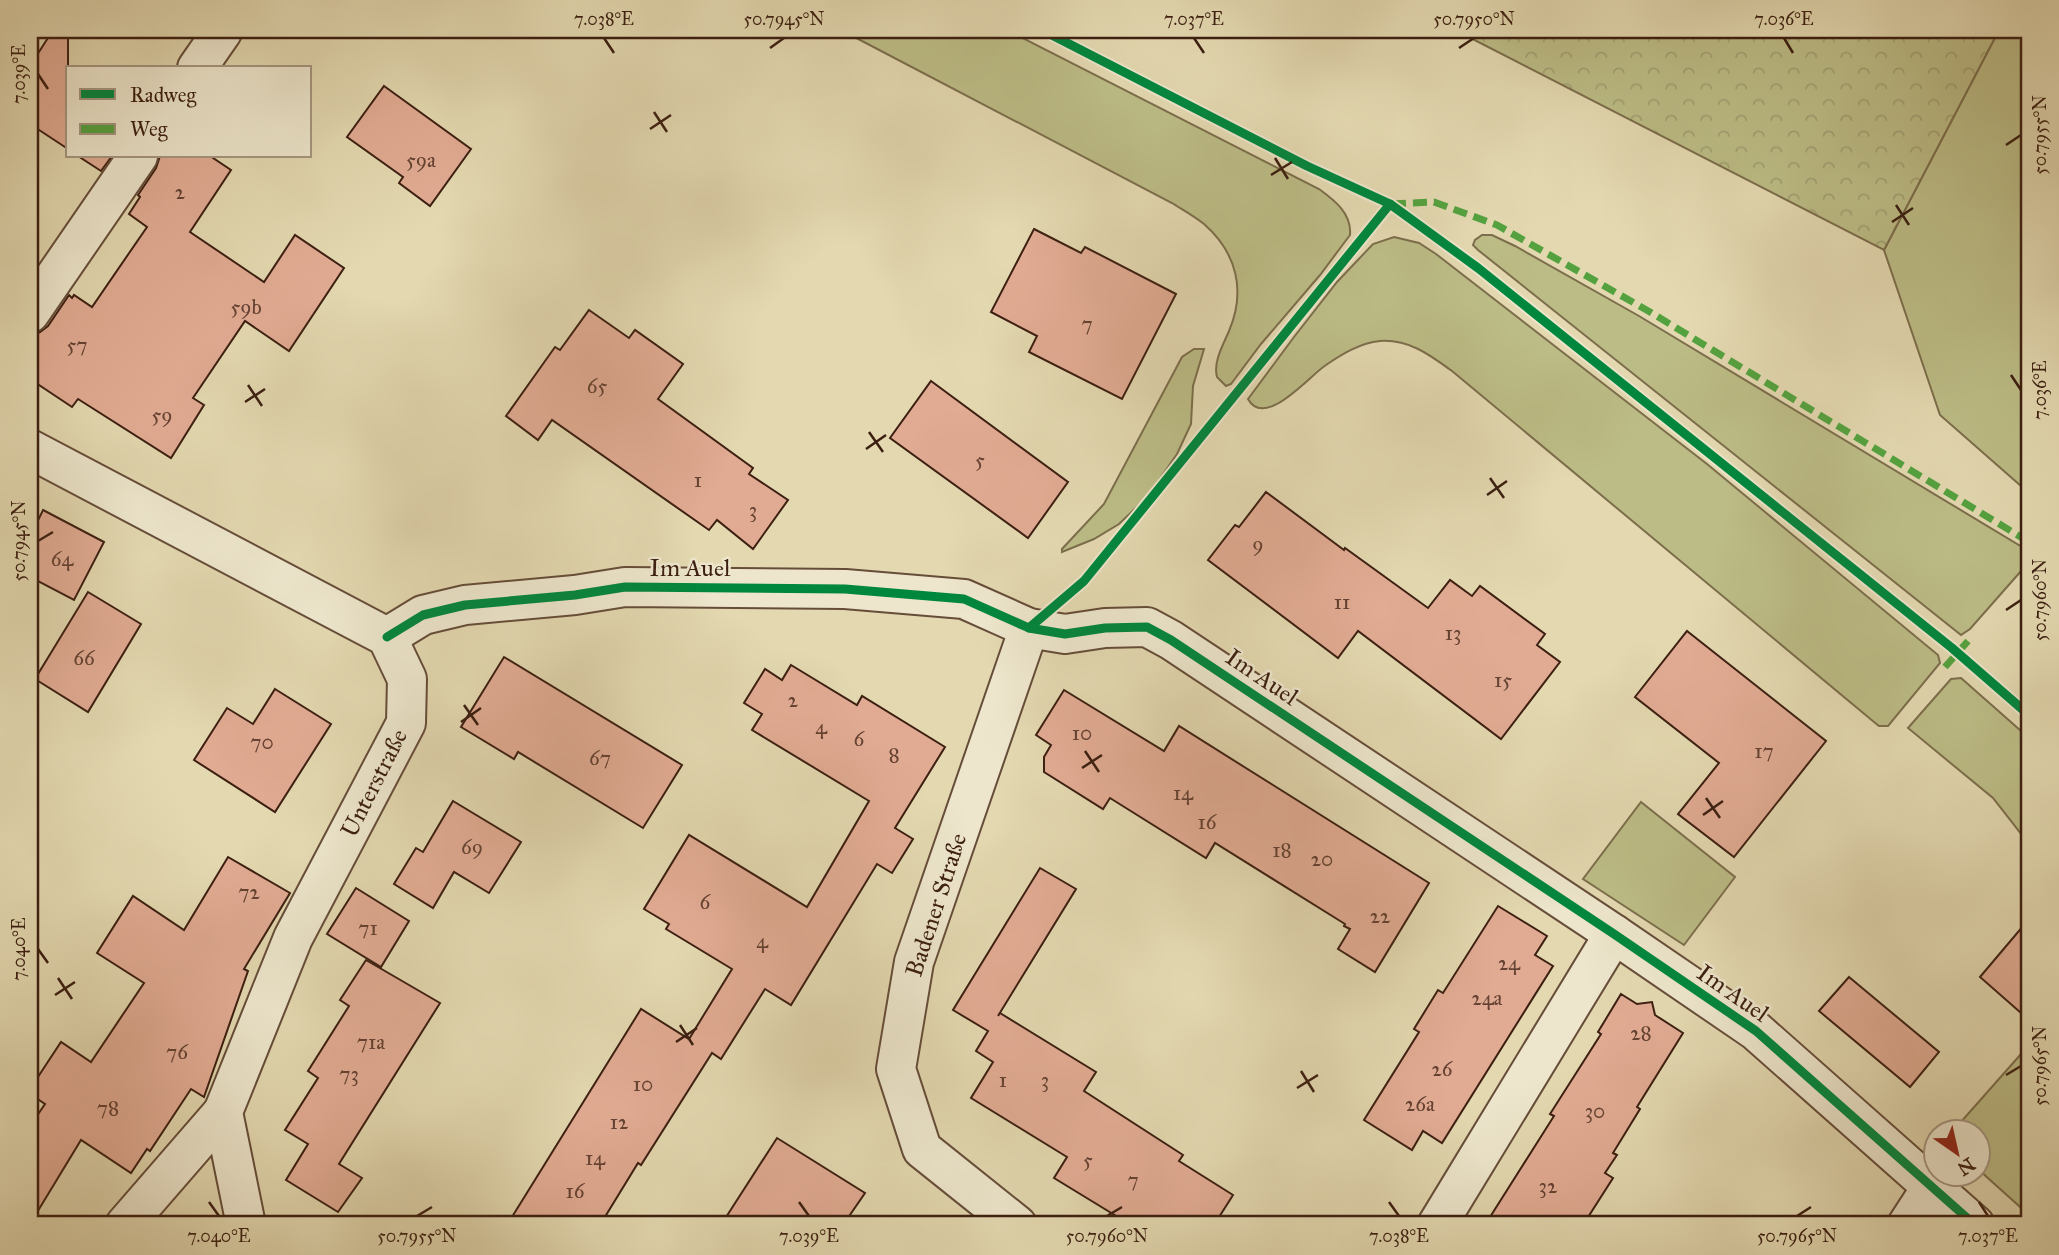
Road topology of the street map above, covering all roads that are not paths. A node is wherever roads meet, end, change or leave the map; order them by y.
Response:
1 (218, 30) edge
2 (198, 66) edge
3 (137, 158) edge
4 (30, 313) edge
5 (33, 456) edge
6 (1029, 628) junction
7 (387, 637) junction
8 (1614, 934) junction
9 (223, 1112) junction
10 (1923, 1181) edge
11 (1931, 1188) joint
12 (125, 1225) edge
13 (246, 1225) edge
14 (1017, 1225) edge
15 (1437, 1225) edge
16 (1908, 1225) edge
17 (1975, 1225) edge

1 - 2 street
3 - 4 street
5 - 7 street
6 - 7 street, Im Auel
6 - 8 street, Im Auel
6 - 14 street, Badener Straße
7 - 9 street, Unterstraße
8 - 10 street, Im Auel
8 - 15 street
9 - 12 street
9 - 13 street
11 - 16 street
11 - 17 street, Im Auel

